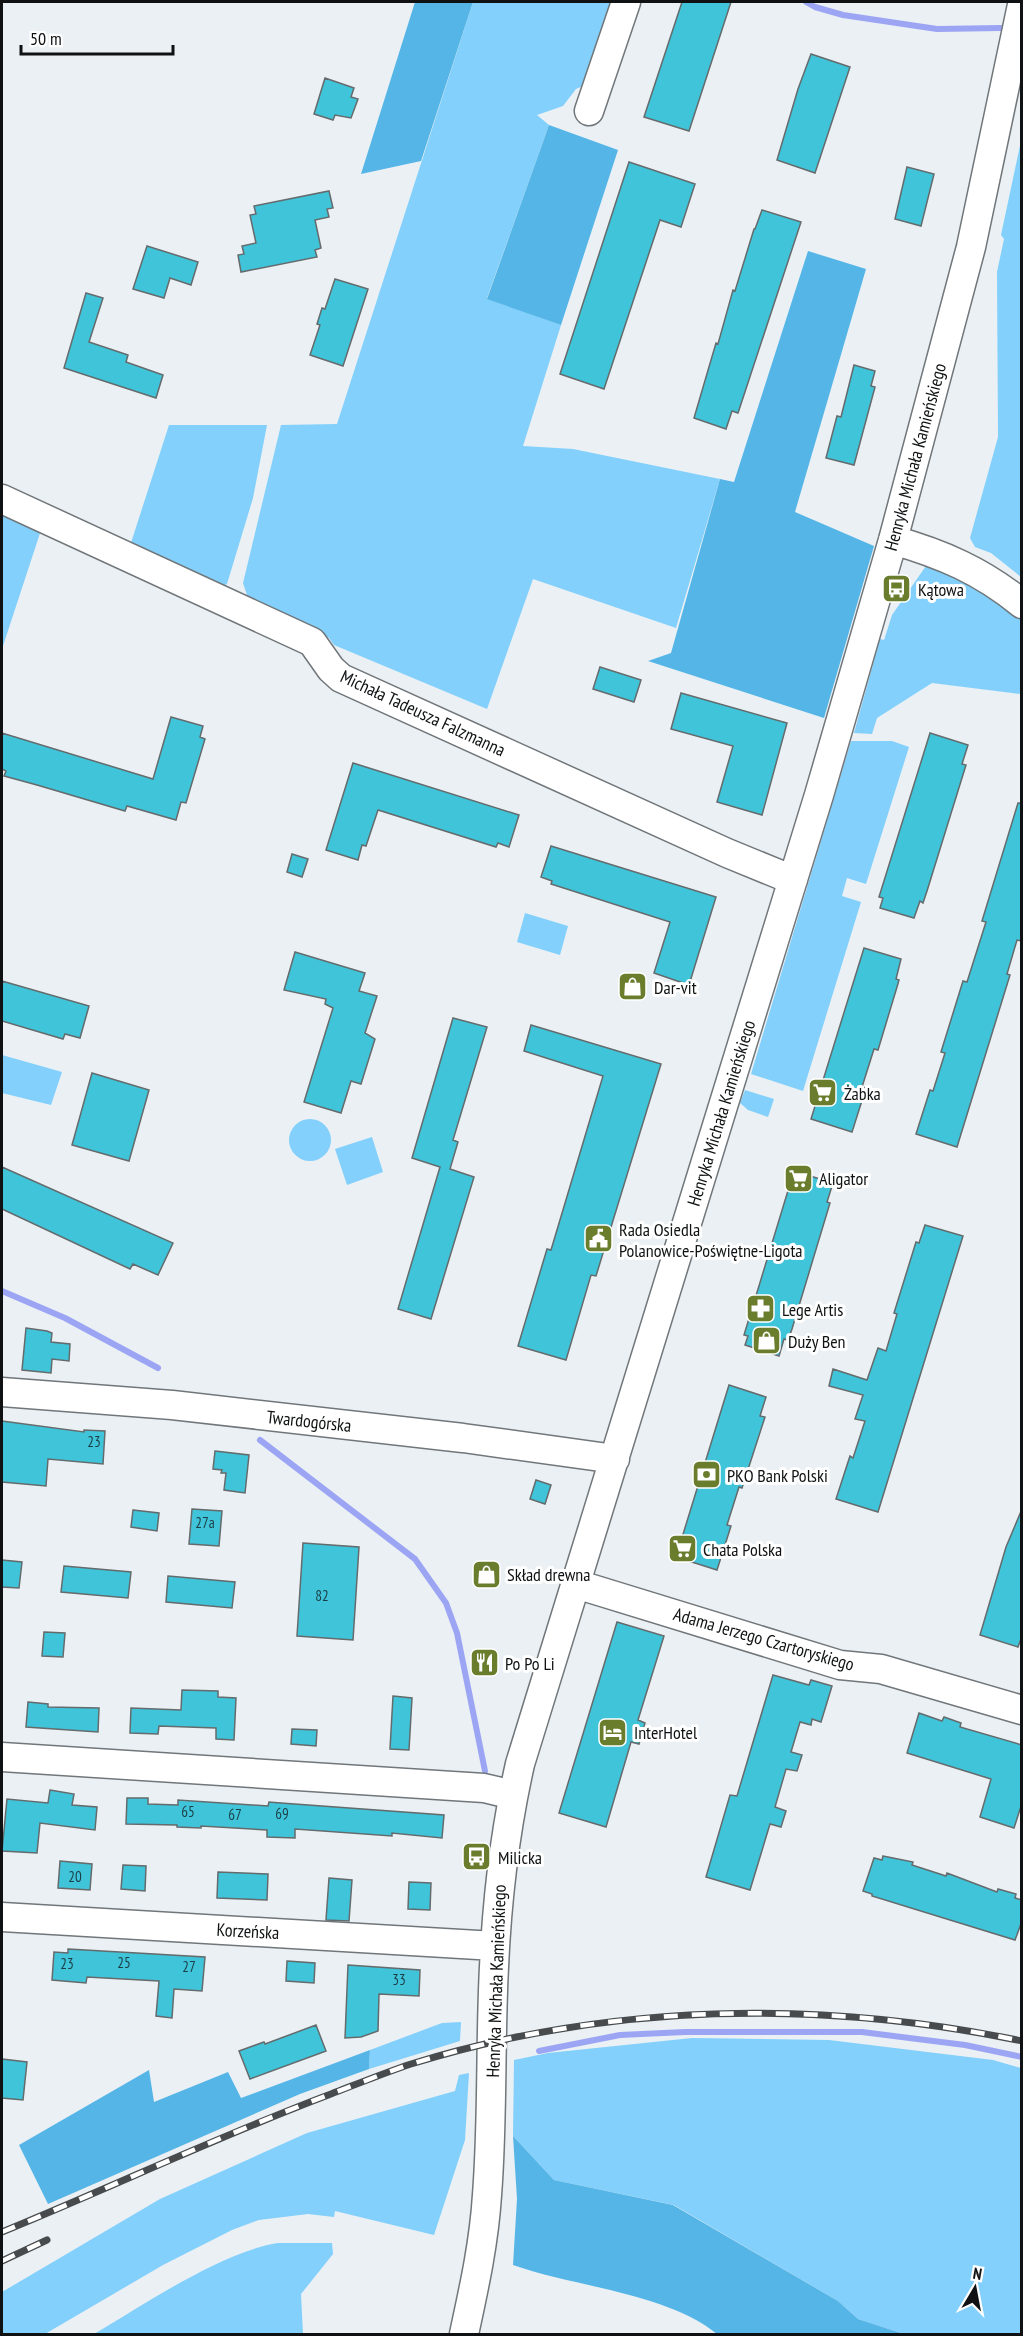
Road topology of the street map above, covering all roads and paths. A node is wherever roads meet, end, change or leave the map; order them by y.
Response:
1 (626, 2) edge
2 (1022, 5) edge
3 (589, 111) dead end
4 (2, 499) edge
5 (893, 540) junction
6 (1022, 604) edge
7 (793, 880) junction
8 (2, 1392) edge
9 (615, 1459) junction
10 (576, 1584) junction
11 (1022, 1710) edge
12 (2, 1757) edge
13 (513, 1795) junction
14 (2, 1917) edge
15 (495, 1946) junction
16 (464, 2334) edge

1 - 3 street
2 - 5 street, Henryka Michała Kamieńskiego
4 - 7 street, Michała Tadeusza Falzmanna
5 - 6 street
5 - 7 street, Henryka Michała Kamieńskiego
7 - 9 street, Henryka Michała Kamieńskiego
8 - 9 street, Twardogórska
9 - 10 street, Henryka Michała Kamieńskiego
10 - 11 street, Adama Jerzego Czartoryskiego
10 - 13 street, Henryka Michała Kamieńskiego
12 - 13 street
13 - 15 street, Henryka Michała Kamieńskiego
14 - 15 street, Korzeńska
15 - 16 street, Henryka Michała Kamieńskiego

